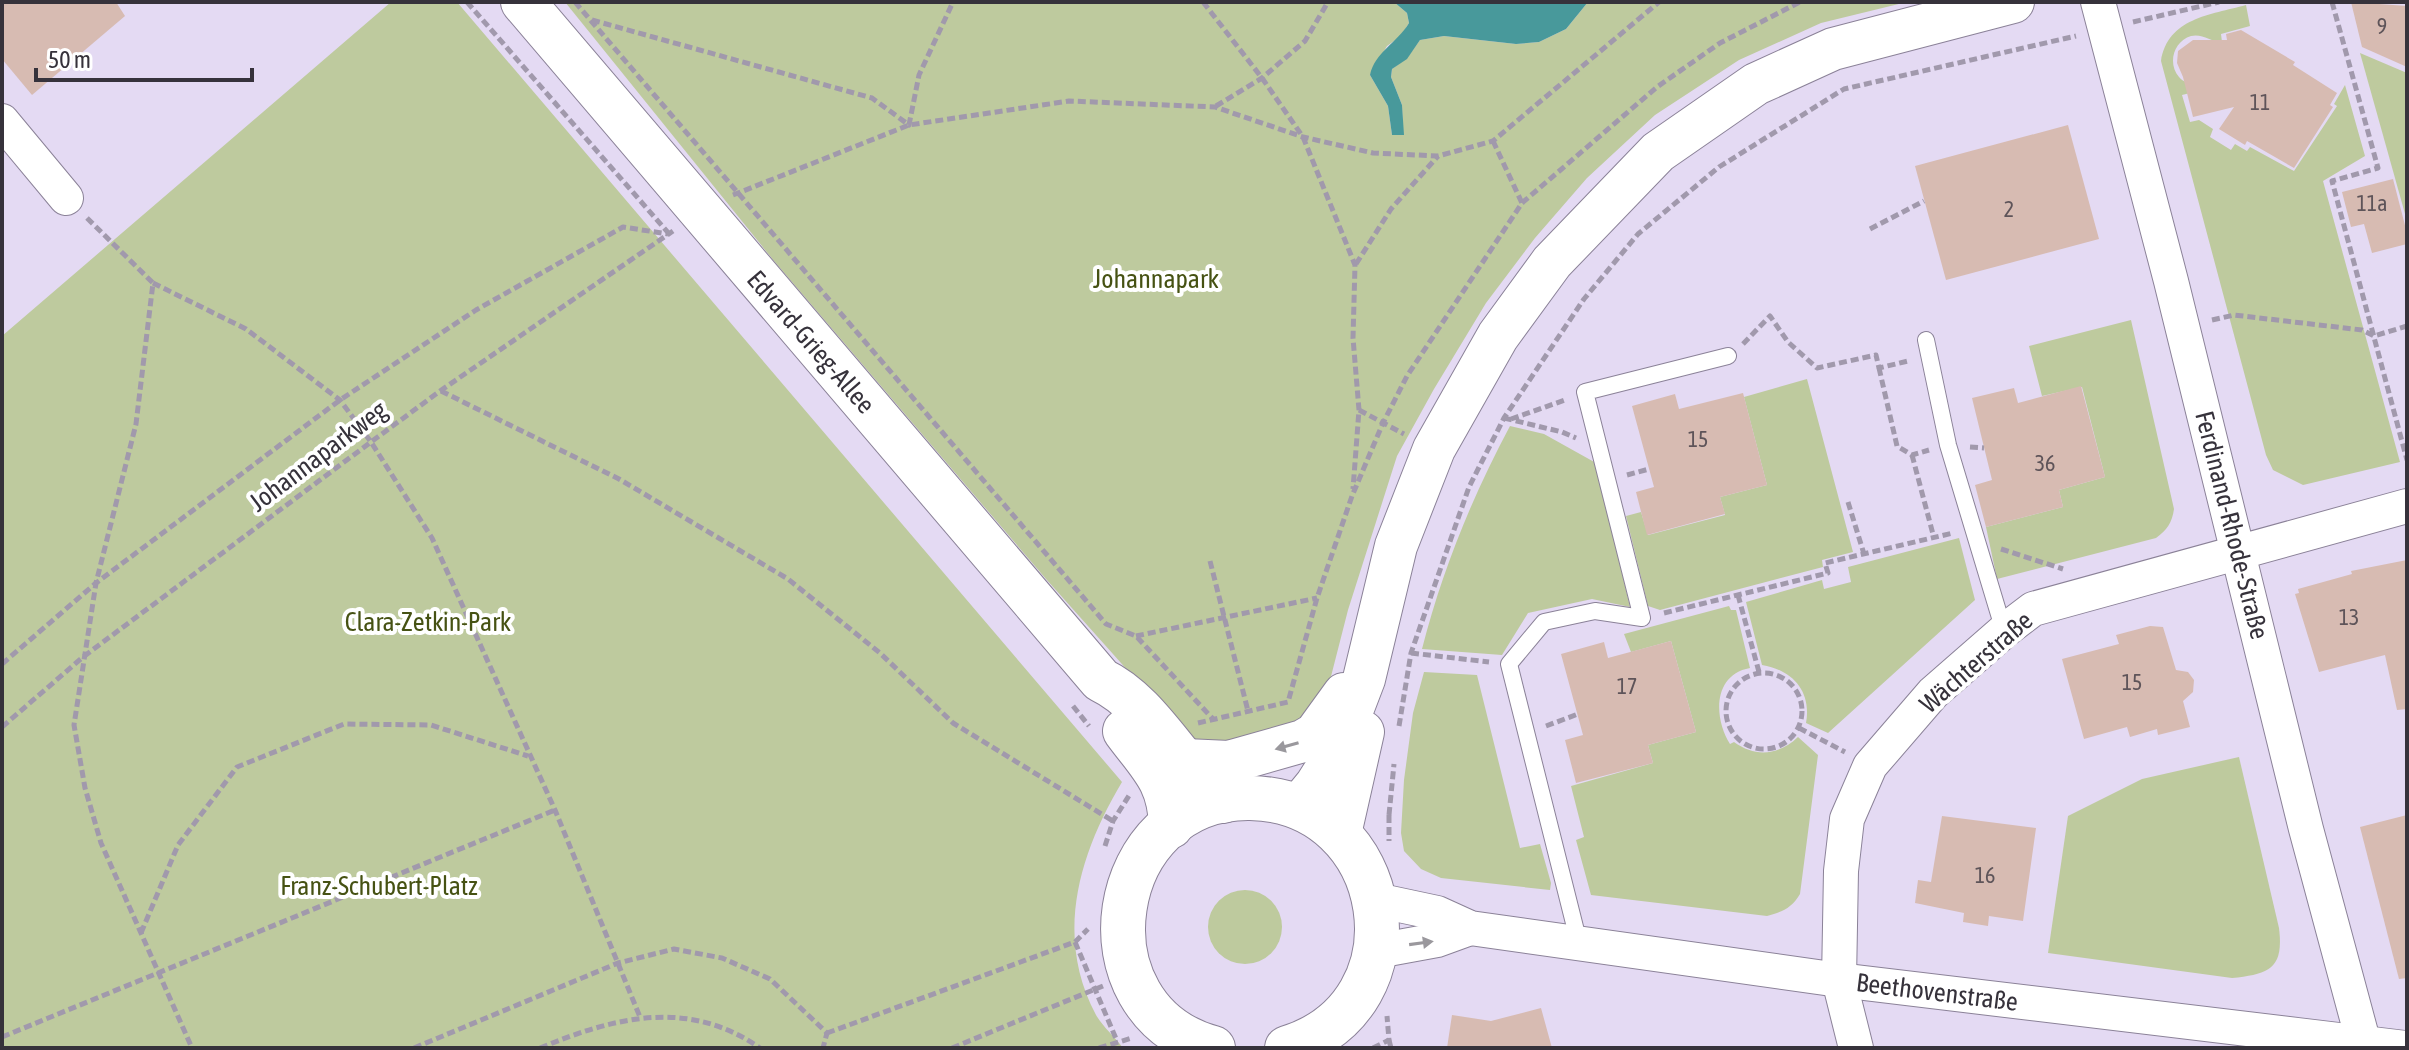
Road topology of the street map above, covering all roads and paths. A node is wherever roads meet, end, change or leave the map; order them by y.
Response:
1 (467, 2) edge
2 (523, 2) edge
3 (575, 2) edge
4 (953, 2) edge
5 (1203, 2) edge
6 (1659, 2) edge
7 (1800, 2) edge
8 (2013, 2) edge
9 (2219, 2) edge
10 (2332, 2) edge
11 (1327, 3) edge
12 (2102, 15) edge
13 (590, 19) junction
14 (1262, 78) junction
15 (1215, 107) junction
16 (2, 121) edge
17 (909, 125) junction
18 (1303, 137) junction
19 (1493, 141) junction
20 (1438, 156) junction
21 (740, 192) junction
22 (66, 198) joint
23 (1924, 201) dead end
24 (1522, 203) junction
25 (1870, 229) dead end
26 (683, 231) junction
27 (1355, 265) junction
28 (153, 283) junction
29 (2407, 326) edge
30 (2182, 327) junction
31 (2374, 336) junction
32 (1928, 348) joint
33 (1728, 356) joint
34 (1879, 368) junction
35 (440, 391) junction
36 (1585, 392) junction
37 (340, 400) junction
38 (1359, 410) junction
39 (1507, 418) junction
40 (1383, 423) junction
41 (371, 442) junction
42 (1942, 447) dead end
43 (1599, 448) junction
44 (1434, 449) junction
45 (1912, 455) junction
46 (2407, 460) edge
47 (1352, 496) junction
48 (1848, 502) dead end
49 (2407, 506) edge
50 (1975, 534) junction
51 (1934, 538) junction
52 (2239, 553) junction
53 (1864, 554) junction
54 (1210, 561) dead end
55 (96, 583) junction
56 (1738, 595) junction
57 (1317, 598) junction
58 (2071, 599) junction
59 (1224, 617) junction
60 (1642, 618) junction
61 (2004, 631) junction
62 (1136, 636) junction
63 (1411, 653) junction
64 (83, 657) junction
65 (2, 664) edge
66 (1509, 664) junction
67 (1759, 672) junction
68 (1364, 679) junction
69 (1084, 690) junction
70 (1248, 711) junction
71 (1578, 714) dead end
72 (1213, 719) junction
73 (2, 727) edge
74 (1799, 728) junction
75 (1399, 729) dead end
76 (1527, 734) junction
77 (1097, 735) dead end
78 (1186, 743) junction
79 (529, 756) junction
80 (1395, 758) dead end
81 (1870, 766) junction
82 (1223, 801) junction
83 (1298, 807) junction
84 (555, 810) junction
85 (1389, 815) dead end
86 (1113, 821) dead end
87 (1171, 826) junction
88 (1340, 834) junction
89 (1376, 900) junction
90 (1470, 928) junction
91 (141, 934) junction
92 (1579, 943) junction
93 (1374, 957) junction
94 (618, 963) junction
95 (158, 971) junction
96 (1839, 980) junction
97 (1095, 989) junction
98 (640, 1017) junction
99 (1344, 1032) edge
100 (827, 1033) junction
101 (2, 1037) edge
102 (1389, 1040) dead end
103 (2364, 1045) edge
104 (192, 1048) edge
105 (414, 1048) edge
106 (540, 1048) edge
107 (760, 1048) edge
108 (823, 1048) edge
109 (952, 1048) edge
110 (1099, 1048) edge
111 (1213, 1048) edge
112 (1289, 1048) edge
113 (1391, 1048) edge
114 (1856, 1048) edge
115 (2405, 1048) edge

1 - 26 path
2 - 26 main road, Edvard-Grieg-Allee
3 - 13 path
4 - 17 path
5 - 14 path
6 - 19 path
7 - 24 path
8 - 44 street
9 - 12 path
10 - 31 path
11 - 14 path
12 - 30 street, Ferdinand-Rhode-Straße
12 - 39 path
13 - 17 path
13 - 21 path
14 - 15 path
14 - 18 path
15 - 17 path, Johannaparkweg
15 - 18 path, Johannaparkweg
16 - 22 street
17 - 21 path, Johannaparkweg
18 - 20 path, Johannaparkweg
18 - 27 path
19 - 20 path, Johannaparkweg
19 - 24 path
20 - 27 path
21 - 26 path, Johannaparkweg
21 - 62 path
22 - 28 path
23 - 25 path
24 - 40 path
26 - 35 path, Johannaparkweg
26 - 37 path
26 - 69 main road, Edvard-Grieg-Allee
27 - 38 path
28 - 37 path
28 - 55 path
29 - 31 path
30 - 31 path
30 - 52 street, Ferdinand-Rhode-Straße
31 - 46 path
32 - 34 path
32 - 50 lane
33 - 34 path
33 - 36 lane
34 - 45 path
35 - 41 path, Johannaparkweg
35 - 86 path
36 - 39 path
36 - 43 lane
37 - 41 path
37 - 55 path
38 - 40 path
38 - 47 path
39 - 43 path
39 - 63 path
40 - 44 path
40 - 47 path
41 - 64 path, Johannaparkweg
41 - 79 path
42 - 45 path
43 - 60 lane
44 - 68 street
45 - 51 path
47 - 57 path
48 - 53 path
49 - 52 street, Wächterstraße
50 - 51 path
50 - 58 path
50 - 61 lane
51 - 53 path
52 - 58 street, Wächterstraße
52 - 103 street, Ferdinand-Rhode-Straße
53 - 56 path
54 - 59 path
55 - 64 path
55 - 65 path
56 - 60 path
56 - 67 path
57 - 59 path
57 - 70 path
58 - 61 street, Wächterstraße
59 - 62 path
59 - 70 path
60 - 66 lane
61 - 81 street, Wächterstraße
62 - 72 path
63 - 66 path
63 - 75 path
64 - 73 path, Johannaparkweg
64 - 91 path
66 - 76 lane
67 - 74 path
67 - 74 path
68 -> 78 street
68 - 83 street
68 - 88 street
69 - 77 path
69 - 78 main road, Edvard-Grieg-Allee
69 - 87 main road, Edvard-Grieg-Allee
70 - 72 path
71 - 76 path
72 - 78 path
74 - 81 path
76 - 92 lane
78 - 82 main road, Edvard-Grieg-Allee
79 - 84 path
79 - 91 path
80 - 85 path
81 - 96 street, Wächterstraße
82 - 83 main road
82 - 87 main road
83 - 88 main road
84 - 94 path
84 - 95 path
87 - 111 main road
88 - 89 main road
89 - 90 street, Beethovenstraße
89 - 93 main road
90 - 92 street, Beethovenstraße
93 -> 90 street, Beethovenstraße
91 - 95 path
92 - 96 street, Beethovenstraße
93 - 99 main road
94 - 98 path
94 - 100 path
94 - 105 path
95 - 101 path
95 - 104 path
96 - 103 street, Beethovenstraße
96 - 114 street, Wächterstraße
97 - 100 path
97 - 109 path
97 - 110 path
98 - 106 path
98 - 107 path
99 - 112 main road
100 - 108 path
102 - 113 path
103 - 115 street, Beethovenstraße

